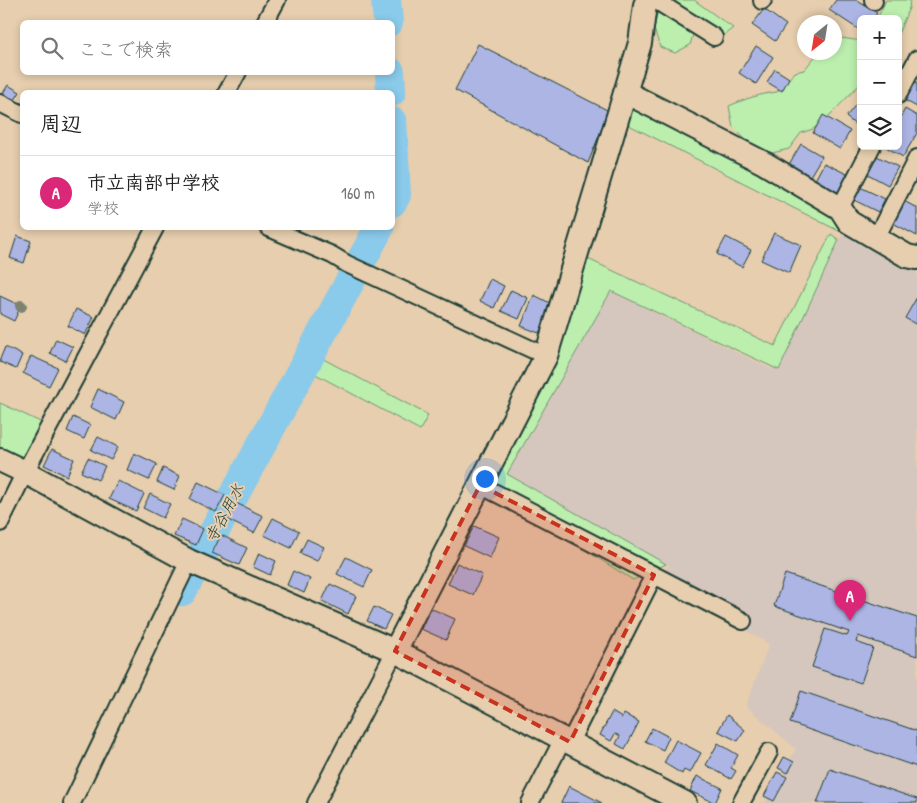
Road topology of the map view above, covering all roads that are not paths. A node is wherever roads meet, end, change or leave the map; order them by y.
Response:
1 (277, 0) edge
2 (648, 0) edge
3 (655, 0) edge
4 (266, 20) edge
5 (714, 37) dead end
6 (917, 59) edge
7 (236, 75) edge
8 (902, 87) edge
9 (228, 90) edge
10 (625, 92) junction
11 (0, 103) edge
12 (20, 113) edge
13 (870, 150) edge
14 (917, 158) edge
15 (840, 208) junction
16 (154, 230) edge
17 (274, 230) edge
18 (876, 238) junction
19 (917, 258) edge
20 (546, 356) junction
21 (0, 460) edge
22 (25, 472) junction
23 (480, 485) junction
24 (0, 523) edge
25 (189, 561) junction
26 (654, 575) junction
27 (743, 621) dead end
28 (395, 652) junction
29 (567, 741) junction
30 (769, 752) dead end
31 (72, 803) edge
32 (316, 803) edge
33 (530, 803) edge
34 (685, 803) edge
35 (742, 803) edge

1 - 4 street
2 - 10 street
3 - 5 street
6 - 8 street
7 - 9 street
10 - 15 street
10 - 20 street
11 - 12 street
13 - 15 street
14 - 18 street
15 - 18 street
16 - 22 street
17 - 20 street
18 - 19 street
20 - 23 street
21 - 22 street
22 - 24 street
22 - 25 street
23 - 26 street
23 - 28 street
25 - 28 street
25 - 31 street
26 - 27 street
26 - 29 street
28 - 29 street
28 - 32 street
29 - 33 street
29 - 34 street
30 - 35 street

